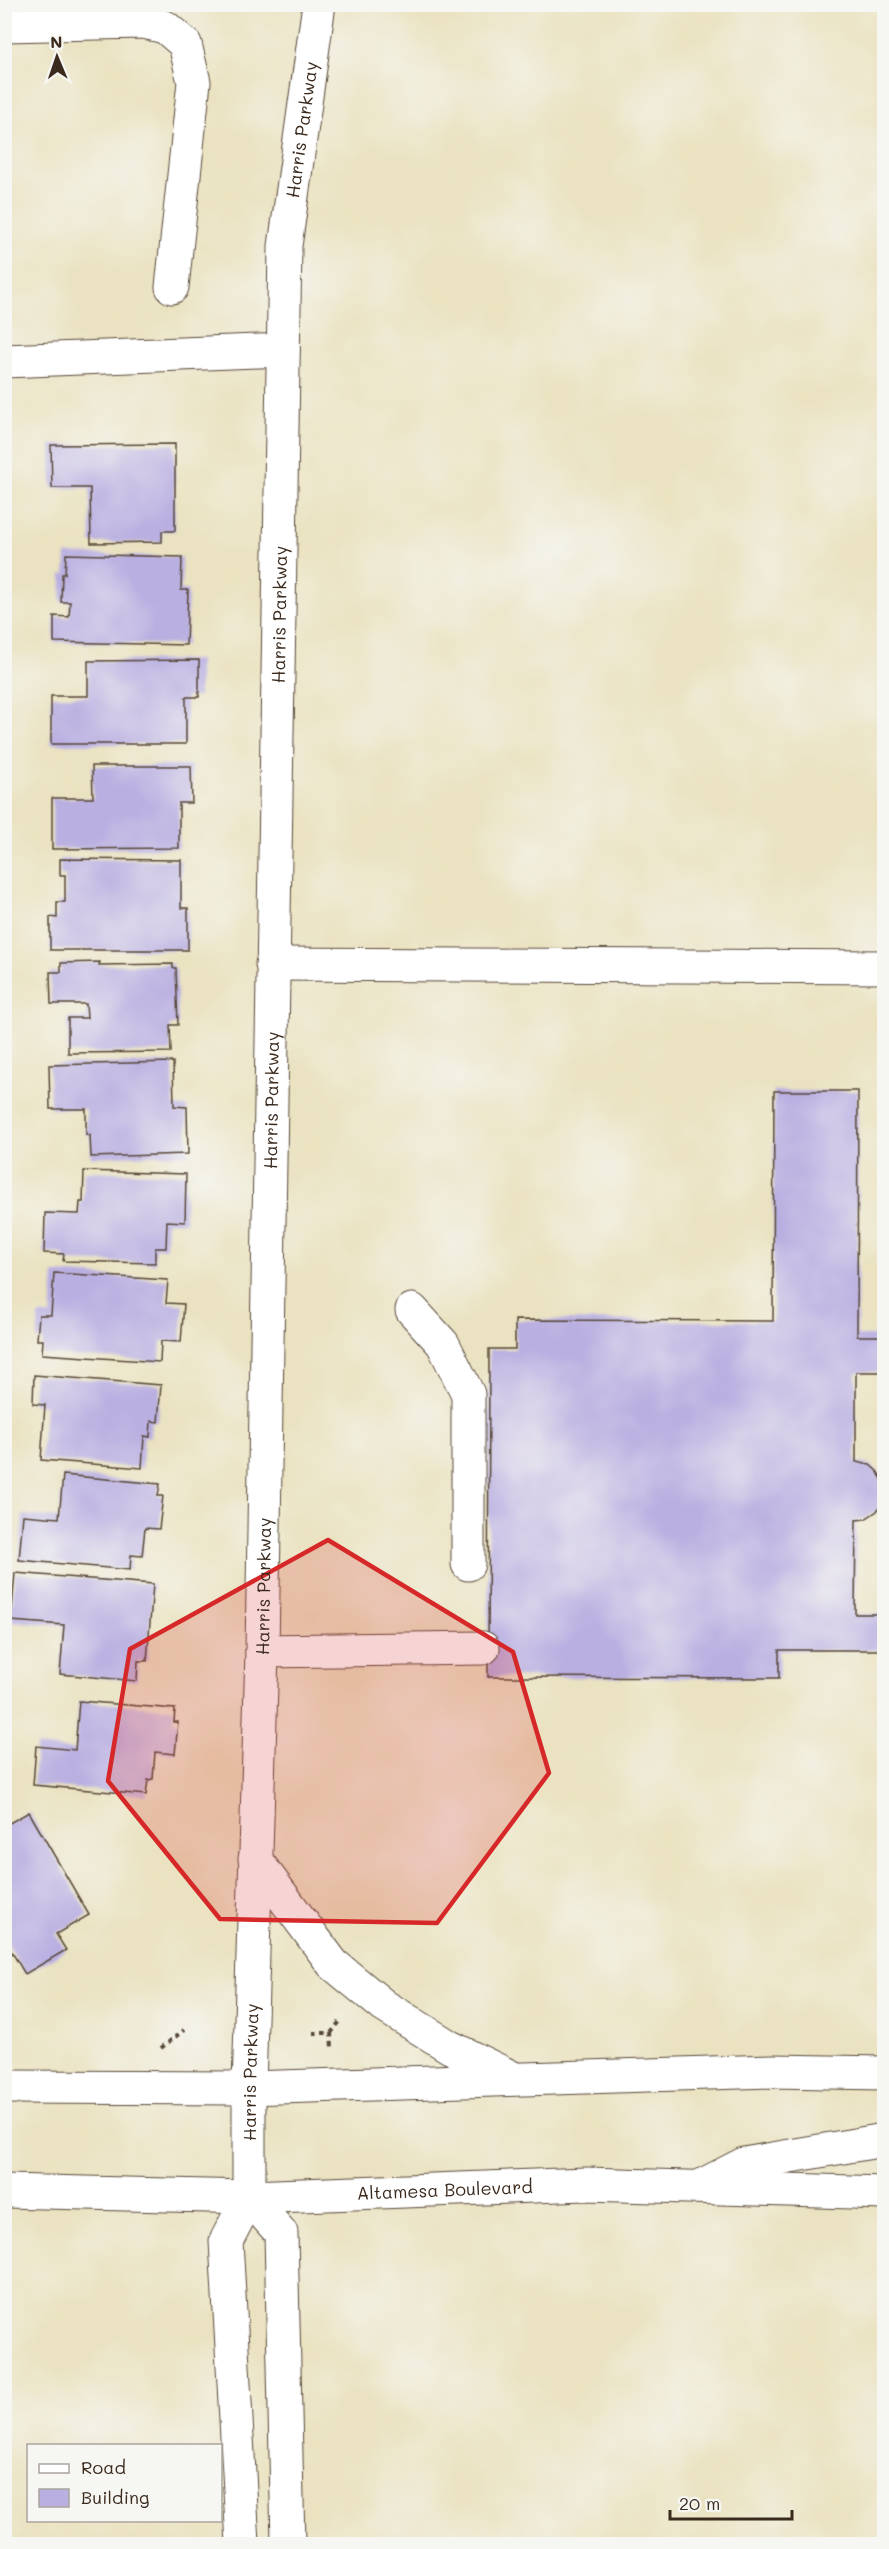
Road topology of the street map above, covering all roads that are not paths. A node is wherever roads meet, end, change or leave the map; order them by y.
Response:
1 (319, 4) edge
2 (4, 25) edge
3 (172, 287) dead end
4 (283, 350) junction
5 (4, 361) edge
6 (273, 964) junction
7 (885, 967) edge
8 (412, 1310) dead end
9 (468, 1564) dead end
10 (483, 1648) dead end
11 (262, 1651) junction
12 (255, 1859) junction
13 (885, 2073) edge
14 (515, 2079) junction
15 (4, 2087) edge
16 (249, 2088) junction
17 (885, 2140) edge
18 (699, 2187) junction
19 (4, 2191) edge
20 (885, 2193) edge
21 (249, 2197) junction
22 (243, 2544) edge
23 (288, 2544) edge

1 - 4 street, Harris Parkway
2 - 3 street
4 - 5 street
4 - 6 street, Harris Parkway
6 - 7 street
6 - 11 street, Harris Parkway
8 - 9 street
10 - 11 street
11 - 12 street, Harris Parkway
12 - 14 street
12 - 16 street, Harris Parkway
13 - 14 street
14 - 16 street
15 - 16 street
16 - 21 street, Harris Parkway
17 - 18 street
18 - 20 street, Altamesa Boulevard
18 - 21 street, Altamesa Boulevard
19 - 21 street, Altamesa Boulevard
21 - 22 street, Harris Parkway
21 - 23 street

